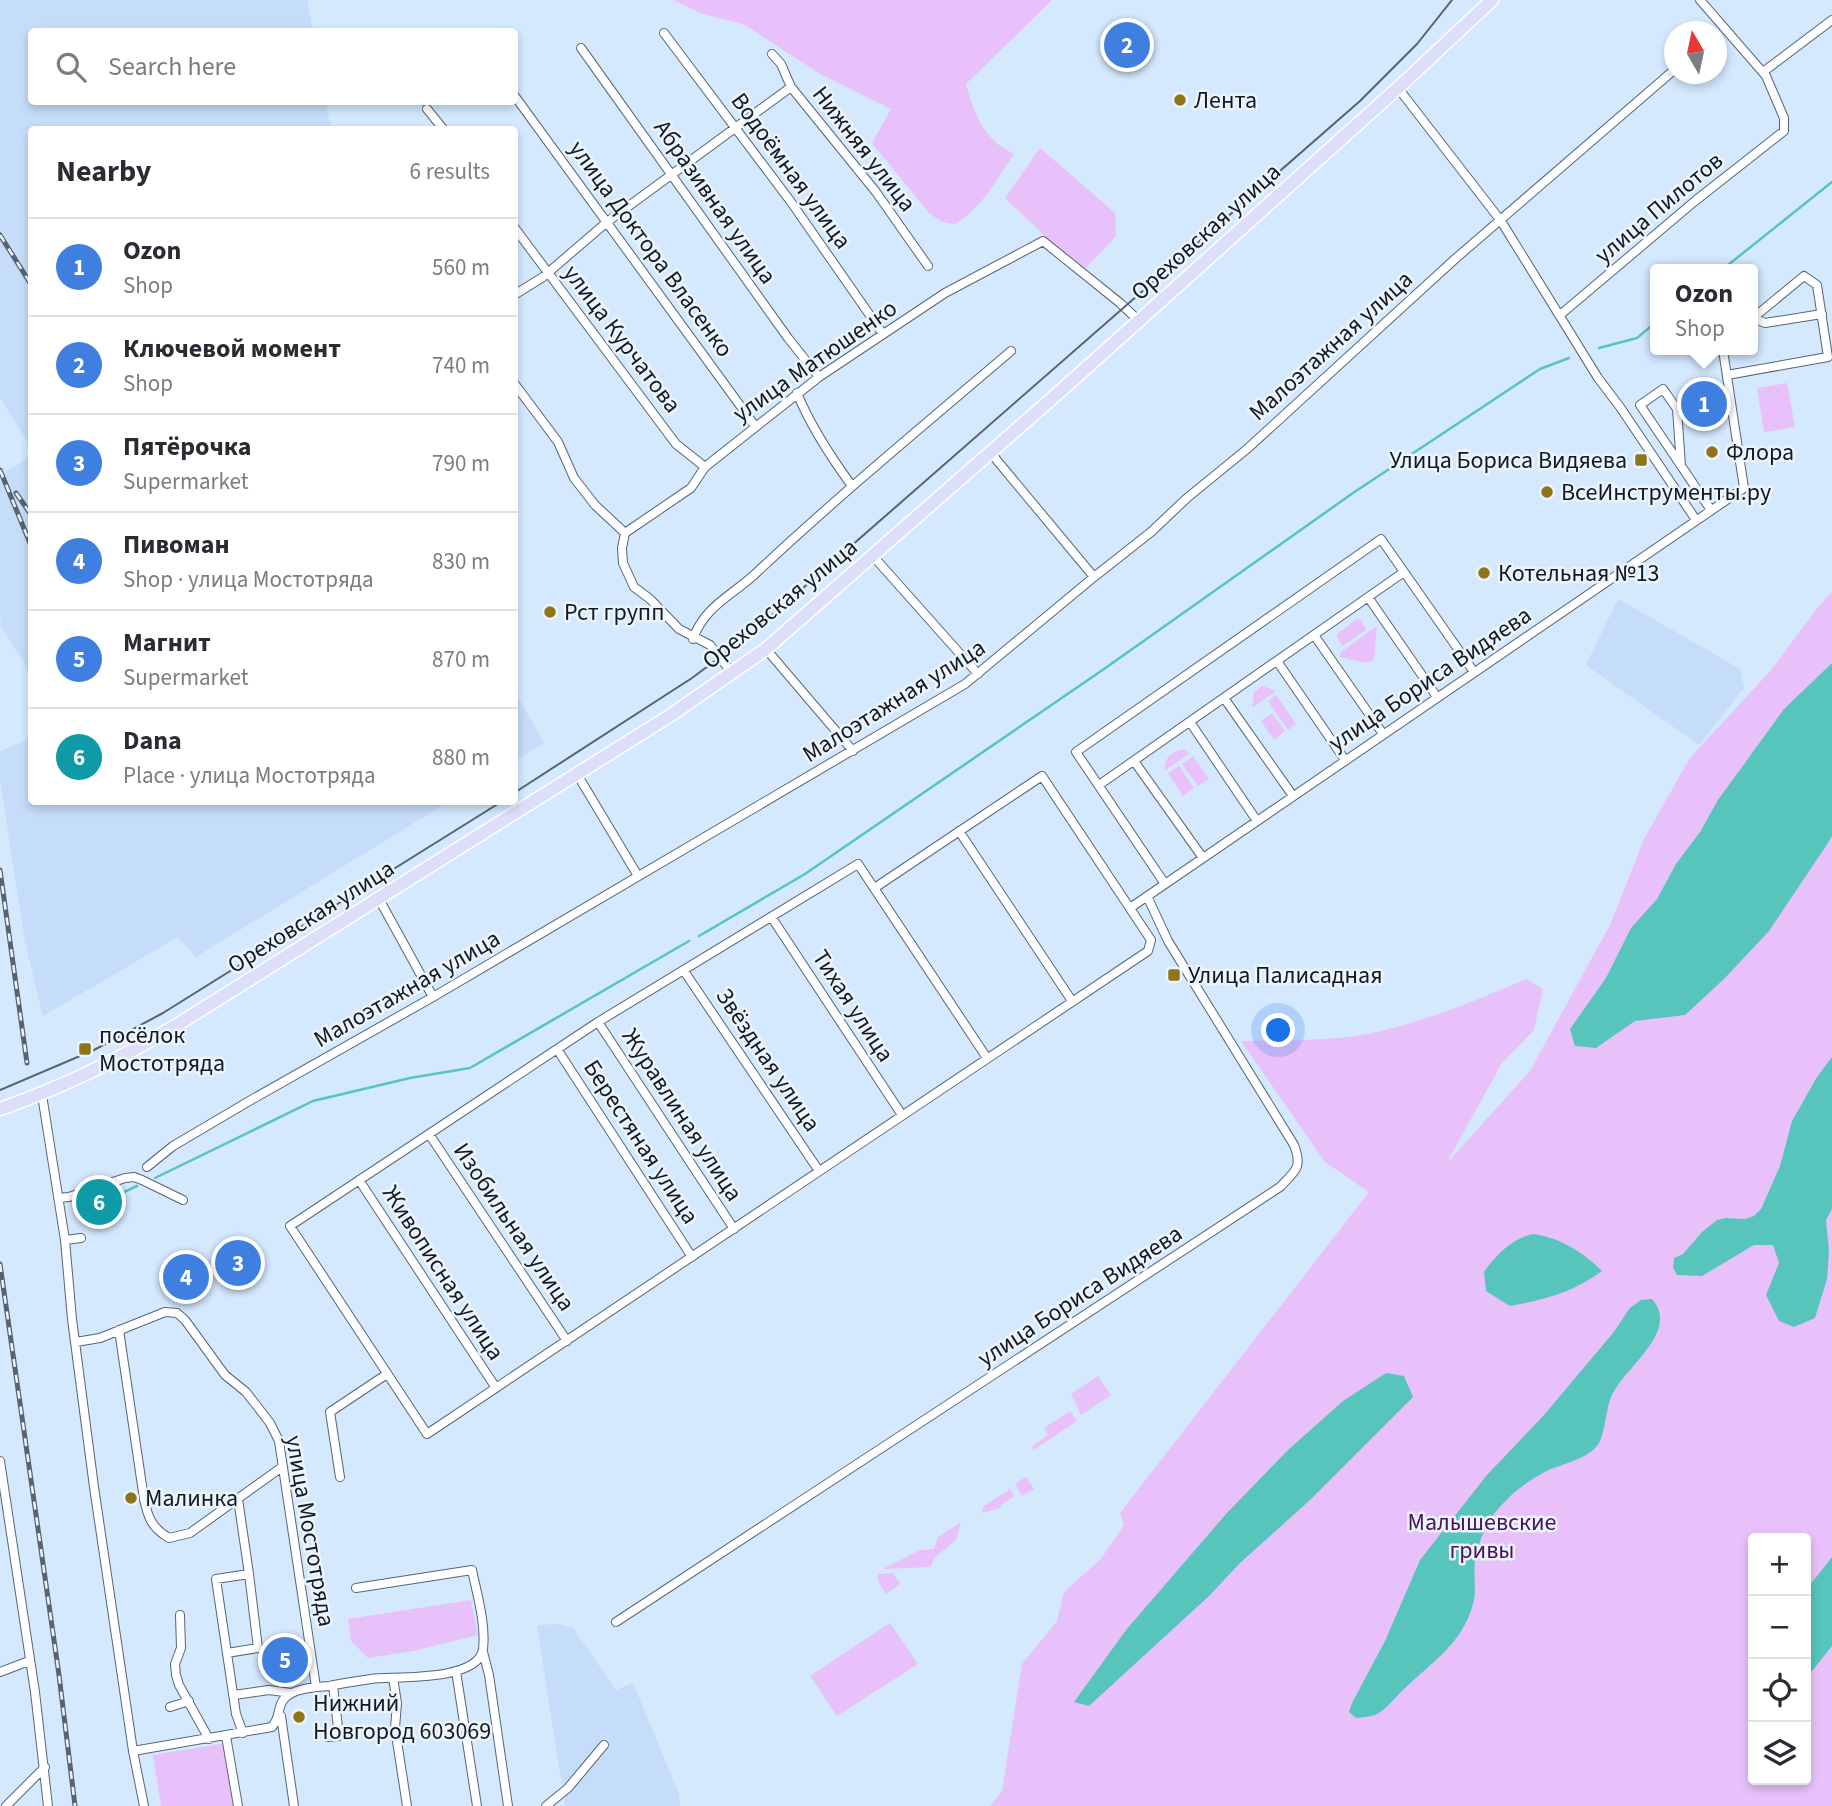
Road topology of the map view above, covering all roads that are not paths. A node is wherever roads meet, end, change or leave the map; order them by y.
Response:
1 (1492, 0) edge
2 (1700, 0) edge
3 (1832, 20) edge
4 (1713, 21) edge
5 (664, 33) dead end
6 (1727, 38) edge
7 (581, 48) dead end
8 (772, 54) dead end
9 (1763, 72) junction
10 (1664, 79) edge
11 (791, 87) junction
12 (1398, 88) junction
13 (518, 100) edge
14 (427, 109) dead end
15 (441, 126) edge
16 (735, 127) junction
17 (672, 174) junction
18 (1501, 221) junction
19 (607, 222) junction
20 (518, 232) edge
21 (928, 266) dead end
22 (548, 272) junction
23 (518, 292) edge
24 (1758, 314) edge
25 (1822, 314) junction
26 (1560, 315) junction
27 (1138, 320) junction
28 (1758, 320) edge
29 (883, 334) junction
30 (1011, 351) dead end
31 (1724, 355) edge
32 (1727, 375) junction
33 (818, 377) junction
34 (518, 388) edge
35 (797, 393) junction
36 (755, 426) junction
37 (990, 452) junction
38 (1681, 466) junction
39 (705, 467) junction
40 (852, 486) junction
41 (1711, 510) junction
42 (1696, 520) junction
43 (625, 533) junction
44 (873, 556) junction
45 (1404, 572) junction
46 (1094, 577) junction
47 (1368, 597) junction
48 (1314, 635) junction
49 (693, 639) junction
50 (766, 649) junction
51 (1277, 661) junction
52 (1474, 671) junction
53 (732, 673) junction
54 (978, 674) junction
55 (1437, 697) junction
56 (1223, 698) junction
57 (1190, 722) junction
58 (1384, 734) junction
59 (853, 751) junction
60 (1345, 760) junction
61 (1134, 761) junction
62 (577, 774) junction
63 (1099, 785) junction
64 (1293, 796) junction
65 (1257, 821) junction
66 (959, 831) junction
67 (1203, 858) junction
68 (638, 876) junction
69 (1165, 884) junction
70 (876, 887) junction
71 (1147, 897) junction
72 (379, 899) junction
73 (1130, 908) junction
74 (772, 918) junction
75 (684, 971) junction
76 (433, 997) junction
77 (1072, 1001) junction
78 (598, 1022) junction
79 (557, 1048) junction
80 (987, 1058) junction
81 (42, 1095) junction
82 (0, 1109) edge
83 (902, 1115) junction
84 (429, 1134) junction
85 (147, 1167) dead end
86 (819, 1171) junction
87 (359, 1180) junction
88 (58, 1198) junction
89 (184, 1200) dead end
90 (734, 1228) junction
91 (81, 1238) dead end
92 (65, 1240) junction
93 (692, 1256) junction
94 (119, 1330) junction
95 (566, 1340) junction
96 (76, 1342) junction
97 (387, 1374) junction
98 (496, 1388) junction
99 (0, 1461) edge
100 (282, 1467) junction
101 (340, 1477) dead end
102 (238, 1499) junction
103 (4, 1515) edge
104 (249, 1574) junction
105 (356, 1588) dead end
106 (180, 1615) dead end
107 (616, 1622) dead end
108 (483, 1652) junction
109 (227, 1653) junction
110 (29, 1661) junction
111 (456, 1671) junction
112 (0, 1672) edge
113 (393, 1678) junction
114 (333, 1685) junction
115 (316, 1688) junction
116 (291, 1693) junction
117 (233, 1695) junction
118 (189, 1701) junction
119 (279, 1706) junction
120 (170, 1707) dead end
121 (243, 1733) junction
122 (226, 1736) junction
123 (327, 1737) dead end
124 (209, 1739) junction
125 (604, 1745) dead end
126 (133, 1751) junction
127 (45, 1767) junction
128 (6, 1806) edge
129 (48, 1806) edge
130 (144, 1806) edge
131 (238, 1806) edge
132 (295, 1806) edge
133 (407, 1806) edge
134 (477, 1806) edge
135 (508, 1806) edge
136 (546, 1806) edge

1 - 12 main road, Ореховская улица
2 - 4 street
3 - 9 street
5 - 16 street, Водоёмная улица
6 - 9 street
7 - 17 street, Абразивная улица
8 - 11 street, Нижняя улица
9 - 26 street, улица Пилотов
10 - 18 street, Малоэтажная улица
11 - 16 street
11 - 21 street, Нижняя улица
12 - 18 street
12 - 27 main road, Ореховская улица
13 - 19 street, улица Доктора Власенко
14 - 15 street
16 - 17 street
16 - 29 street, Водоёмная улица
17 - 19 street
17 - 33 street, Абразивная улица
18 - 26 street
18 - 46 street, Малоэтажная улица
19 - 22 street
19 - 36 street, улица Доктора Власенко
20 - 22 street, улица Курчатова
22 - 23 street
22 - 39 street, улица Курчатова
24 - 25 street
25 - 28 street
25 - 32 street
26 - 42 street
27 - 29 street, улица Матюшенко
27 - 37 main road, Ореховская улица
29 - 33 street, улица Матюшенко
30 - 40 street
31 - 32 street, улица Бориса Видяева
32 - 41 street, улица Бориса Видяева
33 - 35 street, улица Матюшенко
34 - 43 street
35 - 36 street, улица Матюшенко
35 - 40 street
36 - 39 street, улица Матюшенко
37 - 44 main road, Ореховская улица
37 - 46 street
38 - 38 street
38 - 41 street
39 - 43 street, улица Матюшенко
40 - 49 street
41 - 42 street, улица Бориса Видяева
42 - 52 street, улица Бориса Видяева
43 - 49 street
44 - 50 main road, Ореховская улица
44 - 54 street
45 - 47 street
45 - 52 street
45 - 63 street
46 - 54 street, Малоэтажная улица
47 - 48 street
47 - 55 street
48 - 51 street
48 - 58 street
49 - 53 street
50 - 53 main road, Ореховская улица
50 - 59 street
51 - 56 street
51 - 60 street
52 - 55 street, улица Бориса Видяева
53 - 62 main road, Ореховская улица
54 - 59 street, Малоэтажная улица
55 - 58 street, улица Бориса Видяева
56 - 57 street
56 - 64 street
57 - 61 street
57 - 65 street
58 - 60 street, улица Бориса Видяева
59 - 68 street, Малоэтажная улица
60 - 64 street, улица Бориса Видяева
61 - 63 street
61 - 67 street
62 - 68 street
62 - 72 main road, Ореховская улица
63 - 69 street
64 - 65 street, улица Бориса Видяева
65 - 67 street, улица Бориса Видяева
66 - 70 street
66 - 73 street
66 - 77 street
67 - 69 street, улица Бориса Видяева
68 - 76 street, Малоэтажная улица
69 - 71 street, улица Бориса Видяева
70 - 74 street
70 - 80 street
71 - 73 street, улица Бориса Видяева
71 - 107 street, улица Бориса Видяева
72 - 76 street
72 - 81 main road, Ореховская улица
73 - 77 street
74 - 75 street
74 - 83 street, Тихая улица
75 - 78 street
75 - 86 street, Звёздная улица
76 - 85 street, Малоэтажная улица
77 - 80 street
78 - 79 street
78 - 90 street, Журавлиная улица
79 - 84 street
79 - 93 street, Берестяная улица
80 - 83 street
81 - 82 main road, Ореховская улица
81 - 88 street
83 - 86 street
84 - 87 street
84 - 95 street, Изобильная улица
86 - 90 street
87 - 97 street
87 - 98 street, Живописная улица
88 - 89 street
88 - 92 street
90 - 93 street
91 - 92 street
92 - 96 street
93 - 95 street
94 - 96 street, улица Мостотряда
94 - 100 street, улица Мостотряда
94 - 102 street
95 - 98 street
96 - 126 street
97 - 98 street
97 - 101 street
99 - 103 street
100 - 102 street
100 - 115 street, улица Мостотряда
102 - 104 street
103 - 110 street
104 - 109 street
104 - 109 street
105 - 108 street
106 - 118 street
108 - 111 street
108 - 135 street
109 - 117 street
110 - 112 street
110 - 127 street
111 - 113 street
111 - 134 street
113 - 114 street
113 - 133 street
114 - 115 street
114 - 123 street
115 - 116 street
116 - 117 street
116 - 119 street
117 - 121 street
118 - 120 street
118 - 124 street
119 - 121 street
119 - 132 street
121 - 122 street
122 - 124 street
122 - 131 street
124 - 126 street
125 - 136 street
126 - 130 street
127 - 128 street
127 - 129 street

